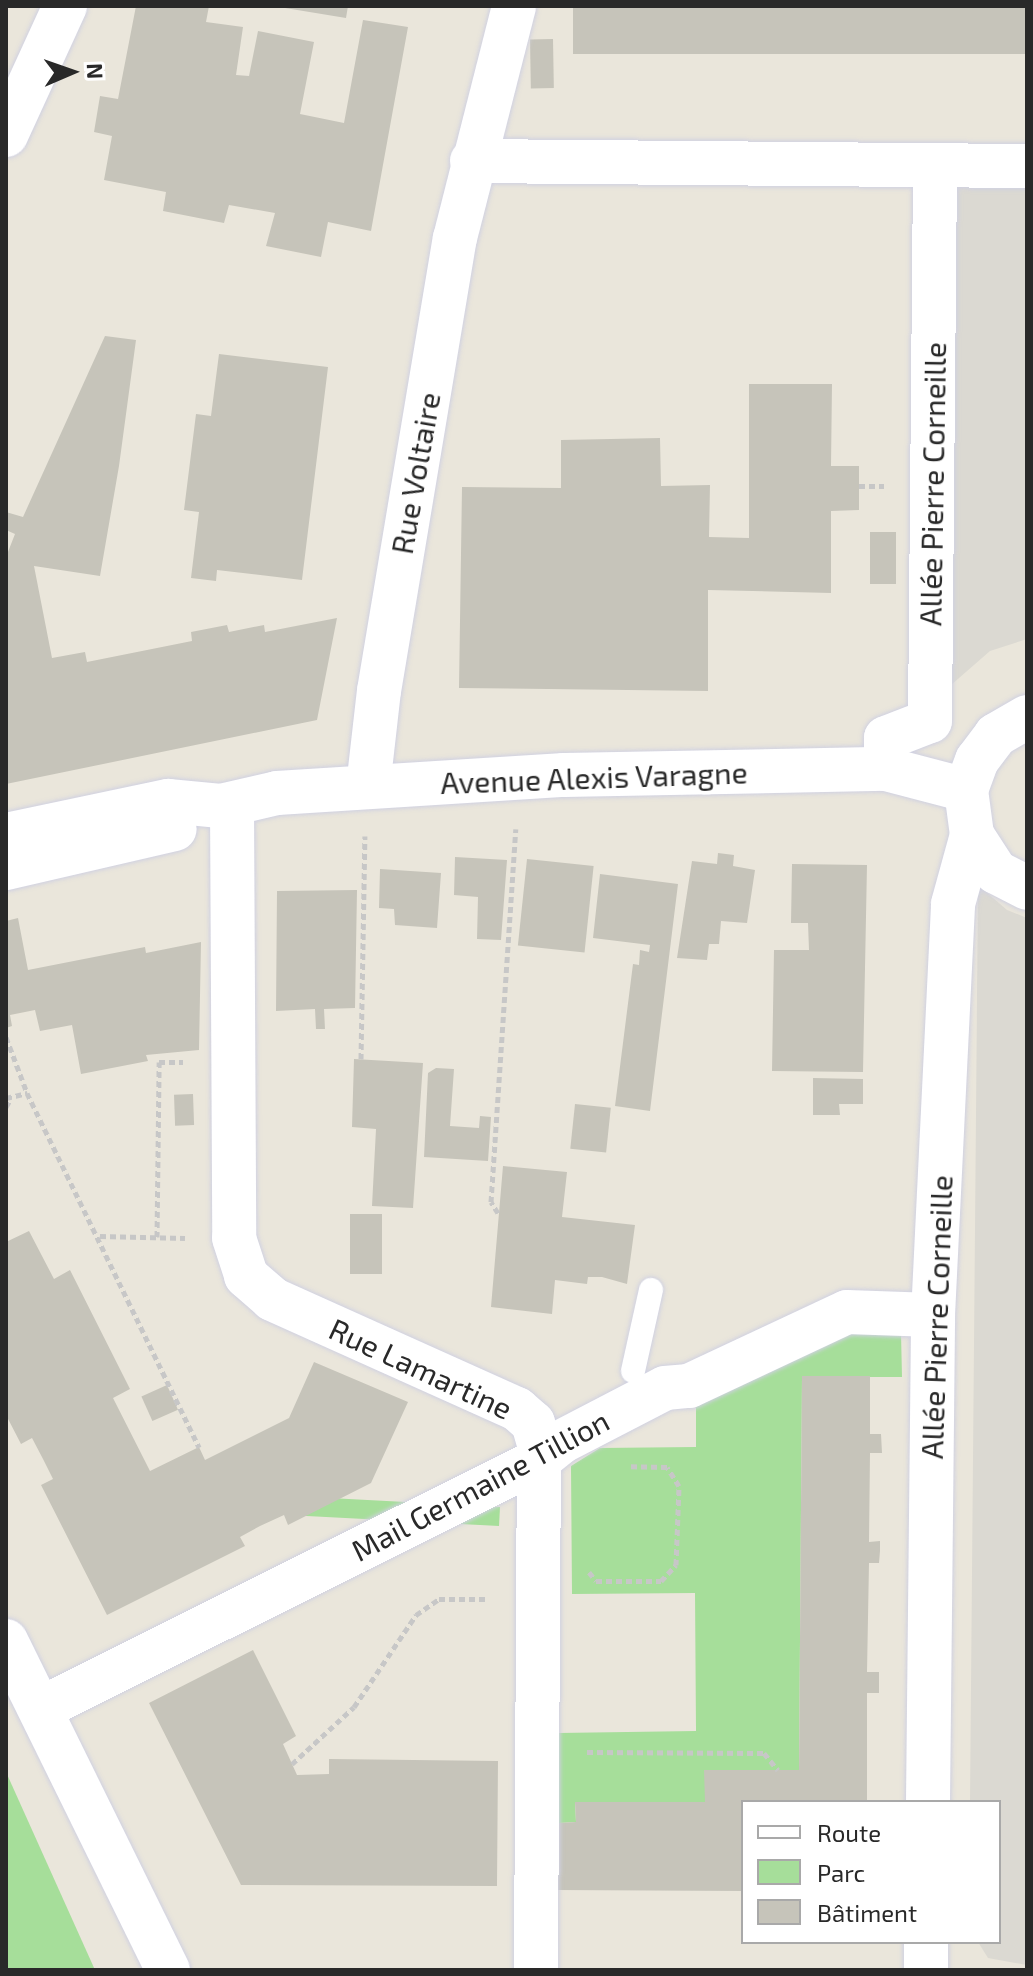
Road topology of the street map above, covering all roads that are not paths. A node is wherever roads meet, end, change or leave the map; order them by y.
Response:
1 (65, 6) edge
2 (514, 6) edge
3 (6, 133) edge
4 (472, 161) junction
5 (1027, 166) edge
6 (935, 168) junction
7 (1027, 717) edge
8 (886, 769) junction
9 (368, 787) junction
10 (966, 790) junction
11 (226, 805) junction
12 (6, 835) edge
13 (972, 835) junction
14 (6, 868) edge
15 (1027, 888) edge
16 (651, 1290) dead end
17 (933, 1315) junction
18 (633, 1371) joint
19 (548, 1440) junction
20 (6, 1641) edge
21 (40, 1709) junction
22 (928, 1800) edge
23 (926, 1944) edge
24 (168, 1970) edge
25 (536, 1970) edge
26 (926, 1970) edge

1 - 3 street
2 - 4 street, Rue Voltaire
4 - 6 street
4 - 9 street, Rue Voltaire
5 - 6 street
6 - 8 street, Allée Pierre Corneille
7 - 10 street
8 - 9 street, Avenue Alexis Varagne
8 - 10 street, Avenue Alexis Varagne
9 - 11 street, Avenue Alexis Varagne
10 - 13 street
11 - 12 street, Avenue Alexis Varagne
11 - 14 street, Avenue Alexis Varagne
11 - 19 street, Rue Lamartine
13 - 15 street
13 - 17 street, Allée Pierre Corneille
16 - 18 lane
17 - 19 street, Mail Germaine Tillion
17 - 22 street, Allée Pierre Corneille
18 - 19 street
19 - 21 street, Mail Germaine Tillion
19 - 25 street
20 - 21 street
21 - 24 street
23 - 26 street

